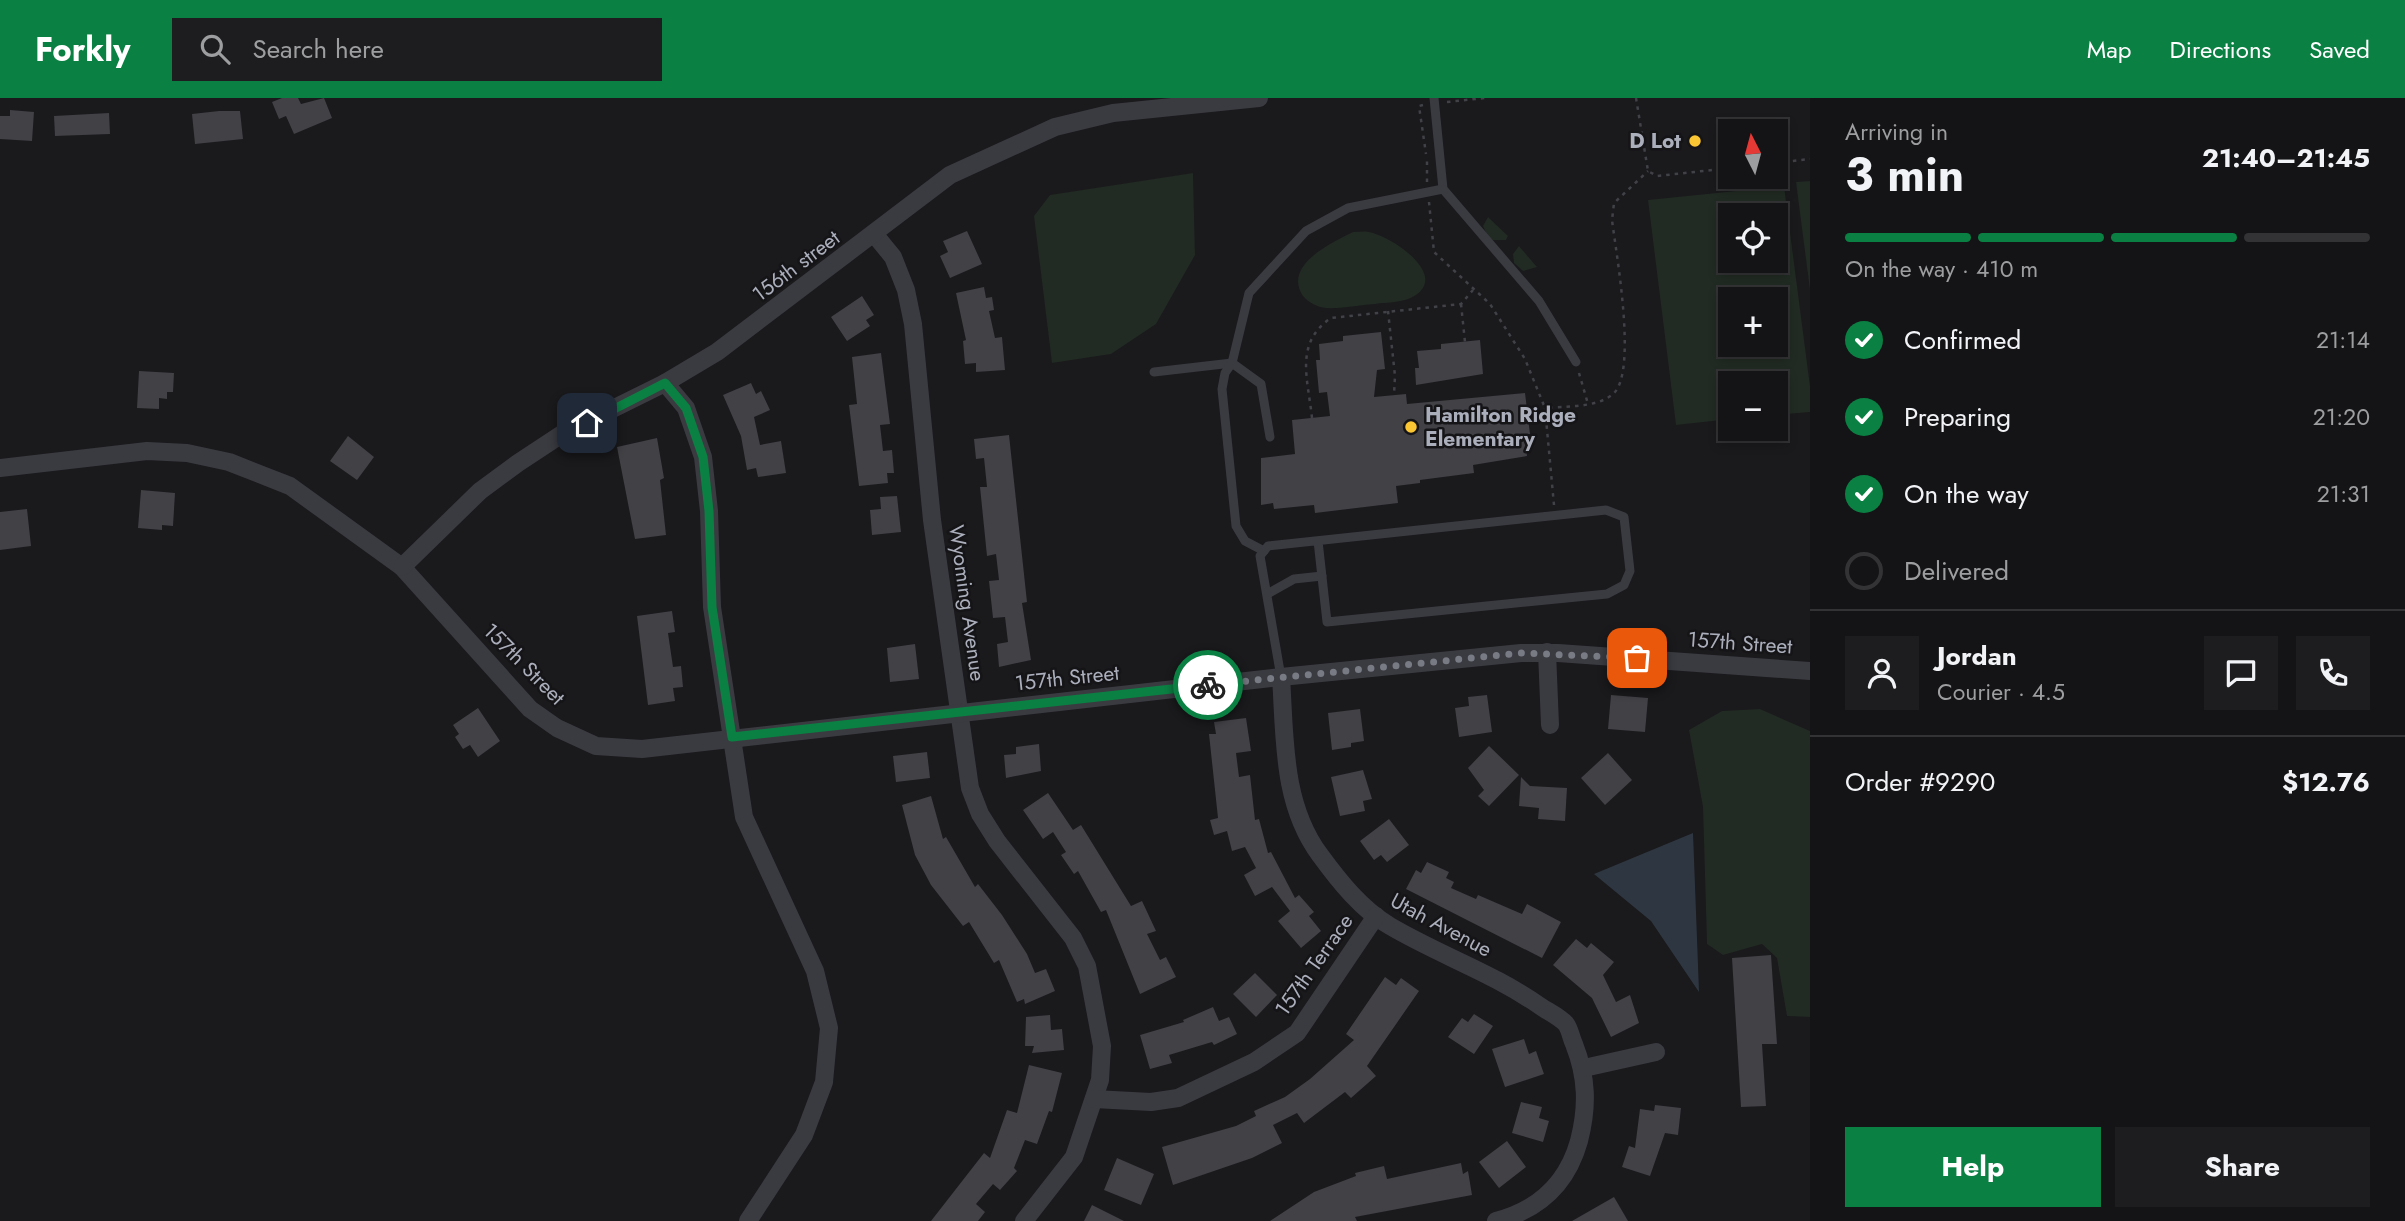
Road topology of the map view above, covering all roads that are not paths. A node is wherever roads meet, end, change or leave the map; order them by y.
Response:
1 (1259, 98) edge
2 (1434, 101) edge
3 (1443, 189) junction
4 (875, 235) junction
5 (1576, 362) road end
6 (1232, 363) junction
7 (1154, 372) dead end
8 (665, 383) junction
9 (1270, 436) dead end
10 (0, 468) edge
11 (1318, 541) junction
12 (1265, 551) junction
13 (402, 567) junction
14 (1322, 576) junction
15 (1269, 593) junction
16 (1547, 652) junction
17 (1810, 671) edge
18 (1281, 677) junction
19 (959, 713) junction
20 (1550, 726) dead end
21 (732, 737) junction
22 (1376, 916) junction
23 (1656, 1052) dead end
24 (1584, 1068) junction
25 (1094, 1099) junction
26 (1528, 1215) edge
27 (748, 1221) edge
28 (1024, 1221) edge
29 (1496, 1221) edge

1 - 4 street, 156th street
2 - 3 lane
3 - 5 lane
3 - 6 lane
4 - 8 street, 156th street
4 - 19 street, Wyoming Avenue
6 - 7 lane
6 - 9 lane
6 - 12 lane
8 - 13 street, 156th street
8 - 21 street
10 - 13 street, 157th Street
11 - 12 lane
11 - 14 lane
11 - 14 lane
12 - 15 lane
13 - 21 street, 157th Street
14 - 15 lane
15 - 18 lane
16 - 17 street, 157th Street
16 - 18 street, 157th Street
16 - 20 street
18 - 19 street, 157th Street
18 - 22 street, Utah Avenue
19 - 21 street, 157th Street
19 - 25 street, Wyoming Avenue
21 - 27 street
22 - 24 street, Utah Avenue
22 - 25 street, 157th Terrace
23 - 24 street
24 - 26 street, Utah Avenue
25 - 28 street, Wyoming Avenue
26 - 29 street, Utah Avenue

